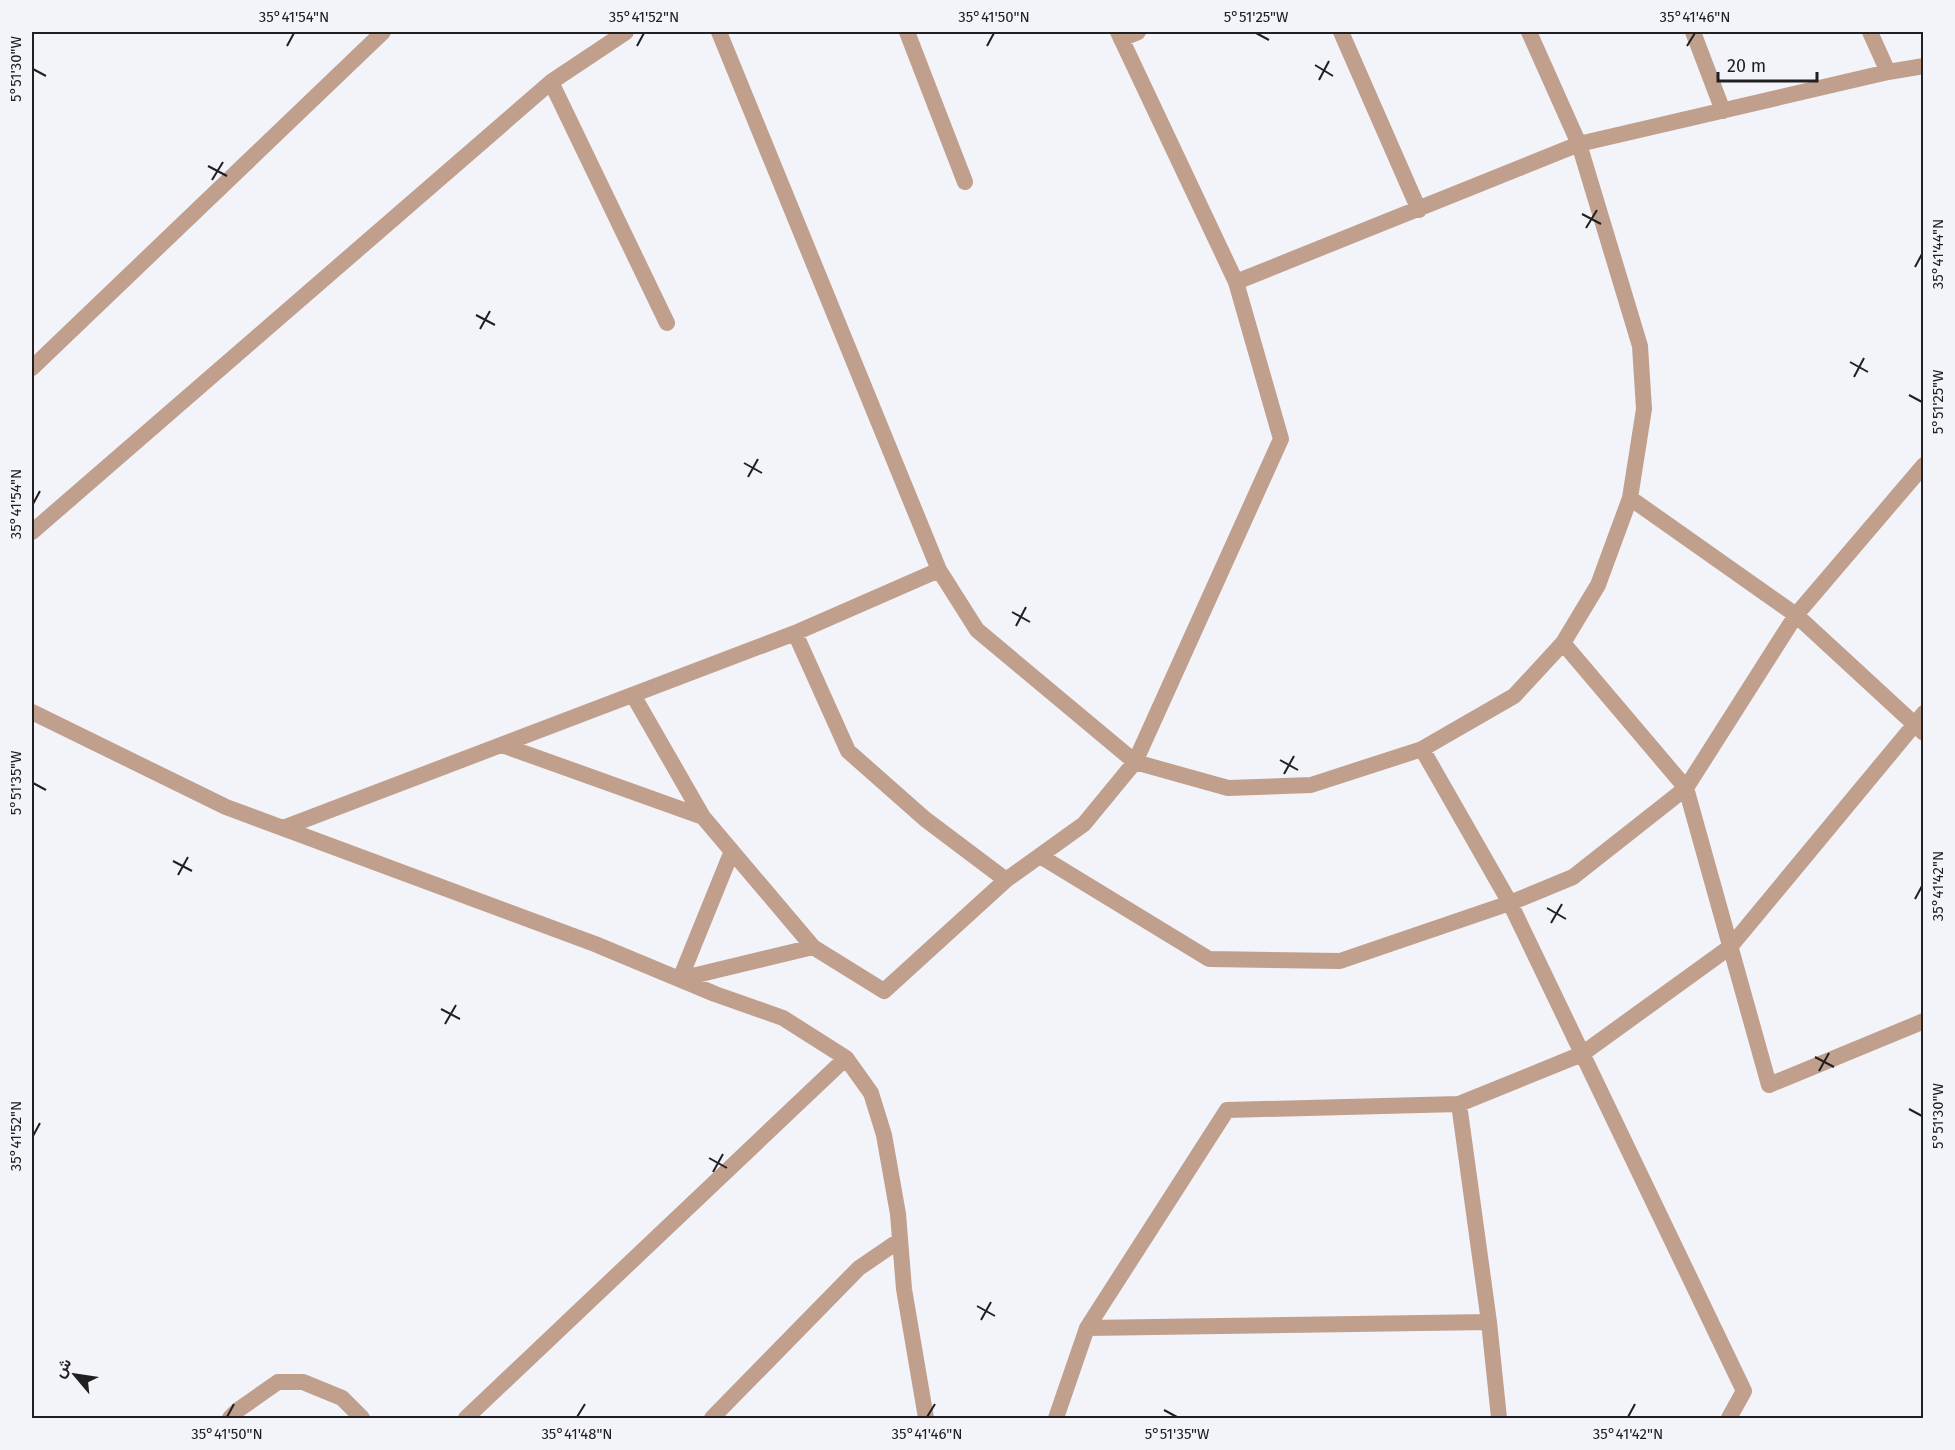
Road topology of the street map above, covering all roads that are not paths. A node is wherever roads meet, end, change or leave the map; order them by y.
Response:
1 (383, 32) edge
2 (626, 32) edge
3 (719, 32) edge
4 (907, 32) edge
5 (1138, 32) edge
6 (1341, 32) edge
7 (1530, 32) edge
8 (1693, 32) edge
9 (1870, 32) edge
10 (1119, 35) edge
11 (1923, 66) edge
12 (1888, 72) junction
13 (551, 82) junction
14 (1723, 111) junction
15 (1579, 144) junction
16 (965, 182) dead end
17 (1419, 210) junction
18 (1236, 282) junction
19 (668, 323) dead end
20 (32, 368) edge
21 (1923, 465) edge
22 (1630, 498) junction
23 (32, 532) edge
24 (939, 570) junction
25 (1796, 615) junction
26 (795, 633) junction
27 (1563, 643) junction
28 (633, 695) junction
29 (32, 712) edge
30 (1920, 723) edge
31 (502, 745) junction
32 (1422, 749) junction
33 (1135, 762) junction
34 (1686, 788) junction
35 (704, 817) junction
36 (283, 828) junction
37 (732, 851) junction
38 (1040, 856) junction
39 (1006, 880) junction
40 (1510, 903) junction
41 (813, 947) junction
42 (1730, 947) junction
43 (680, 979) junction
44 (1923, 1021) edge
45 (1582, 1054) junction
46 (846, 1058) junction
47 (1459, 1104) junction
48 (900, 1240) junction
49 (1489, 1322) junction
50 (1087, 1328) junction
51 (230, 1419) edge
52 (362, 1419) edge
53 (466, 1419) edge
54 (712, 1419) edge
55 (926, 1419) edge
56 (1056, 1419) edge
57 (1499, 1419) edge
58 (1730, 1419) edge

1 - 20 street
2 - 13 street
3 - 24 street
4 - 16 street
5 - 10 street
6 - 17 street
7 - 15 street
8 - 14 street
9 - 12 street
10 - 18 street
11 - 12 street
12 - 14 street
13 - 19 street
13 - 23 street
14 - 15 street
15 - 17 street
15 - 22 street
17 - 18 street
18 - 33 street
21 - 25 street
22 - 25 street
22 - 27 street
24 - 26 street
24 - 33 street
25 - 30 street
25 - 34 street
26 - 28 street
26 - 39 street
27 - 32 street
27 - 34 street
28 - 31 street
28 - 35 street
29 - 36 street
30 - 42 street
31 - 35 street
31 - 36 street
32 - 33 street
32 - 40 street
33 - 38 street
34 - 40 street
34 - 42 street
35 - 37 street
36 - 43 street
37 - 41 street
37 - 43 street
38 - 39 street
38 - 40 street
39 - 41 street
40 - 45 street
41 - 43 street
42 - 44 street
42 - 45 street
43 - 46 street
45 - 47 street
45 - 58 street
46 - 48 street
46 - 53 street
47 - 49 street
47 - 50 street
48 - 54 street
48 - 55 street
49 - 50 street
49 - 57 street
50 - 56 street
51 - 52 street

